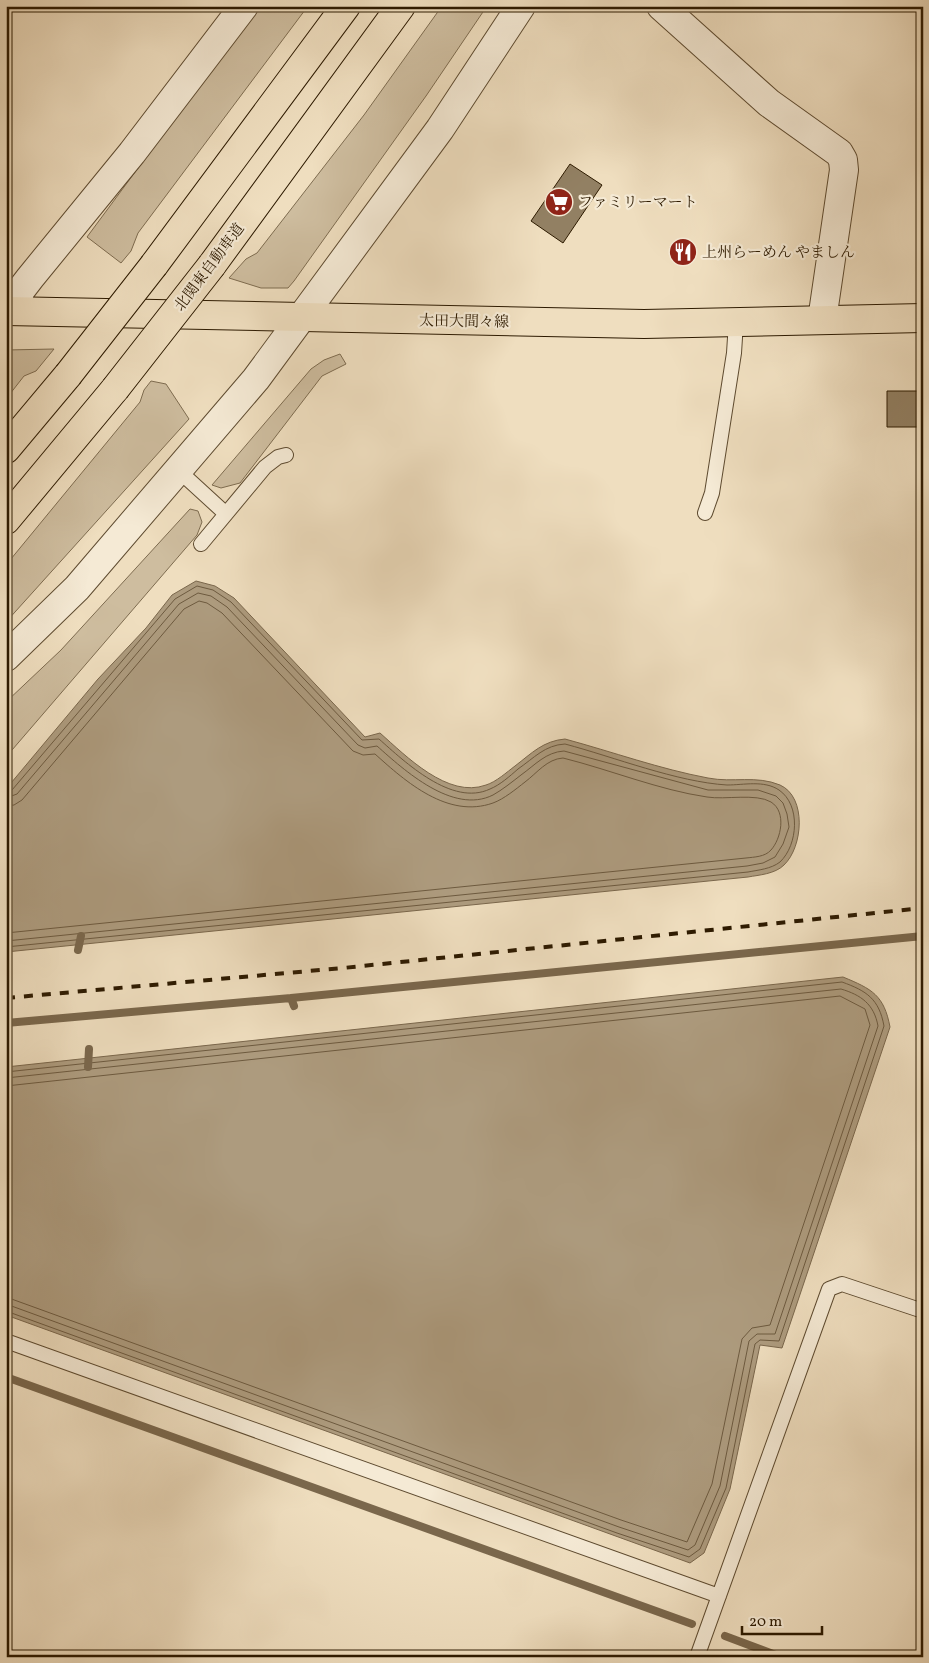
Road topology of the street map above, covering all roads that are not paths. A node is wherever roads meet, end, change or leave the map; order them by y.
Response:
1 (244, 6) edge
2 (346, 6) edge
3 (402, 6) edge
4 (521, 6) edge
5 (662, 6) edge
6 (11, 311) edge
7 (302, 317) junction
8 (923, 318) edge
9 (822, 320) junction
10 (736, 322) junction
11 (6, 449) edge
12 (286, 455) dead end
13 (178, 470) junction
14 (705, 513) dead end
15 (226, 514) junction
16 (6, 520) edge
17 (202, 544) dead end
18 (6, 657) edge
19 (923, 1310) edge
20 (6, 1341) edge
21 (719, 1596) junction
22 (697, 1657) edge

1 - 6 street
2 - 11 main road, bridge
3 - 16 main road, 北関東自動車道, bridge
4 - 7 street
5 - 9 street
6 - 7 main road, 太田大間々線
7 - 10 main road, 太田大間々線
7 - 13 street
8 - 9 main road, 太田大間々線
9 - 10 main road, 太田大間々線
10 - 14 lane
12 - 15 lane
13 - 15 lane
13 - 18 street
15 - 17 lane
19 - 21 lane
20 - 21 lane
21 - 22 lane

